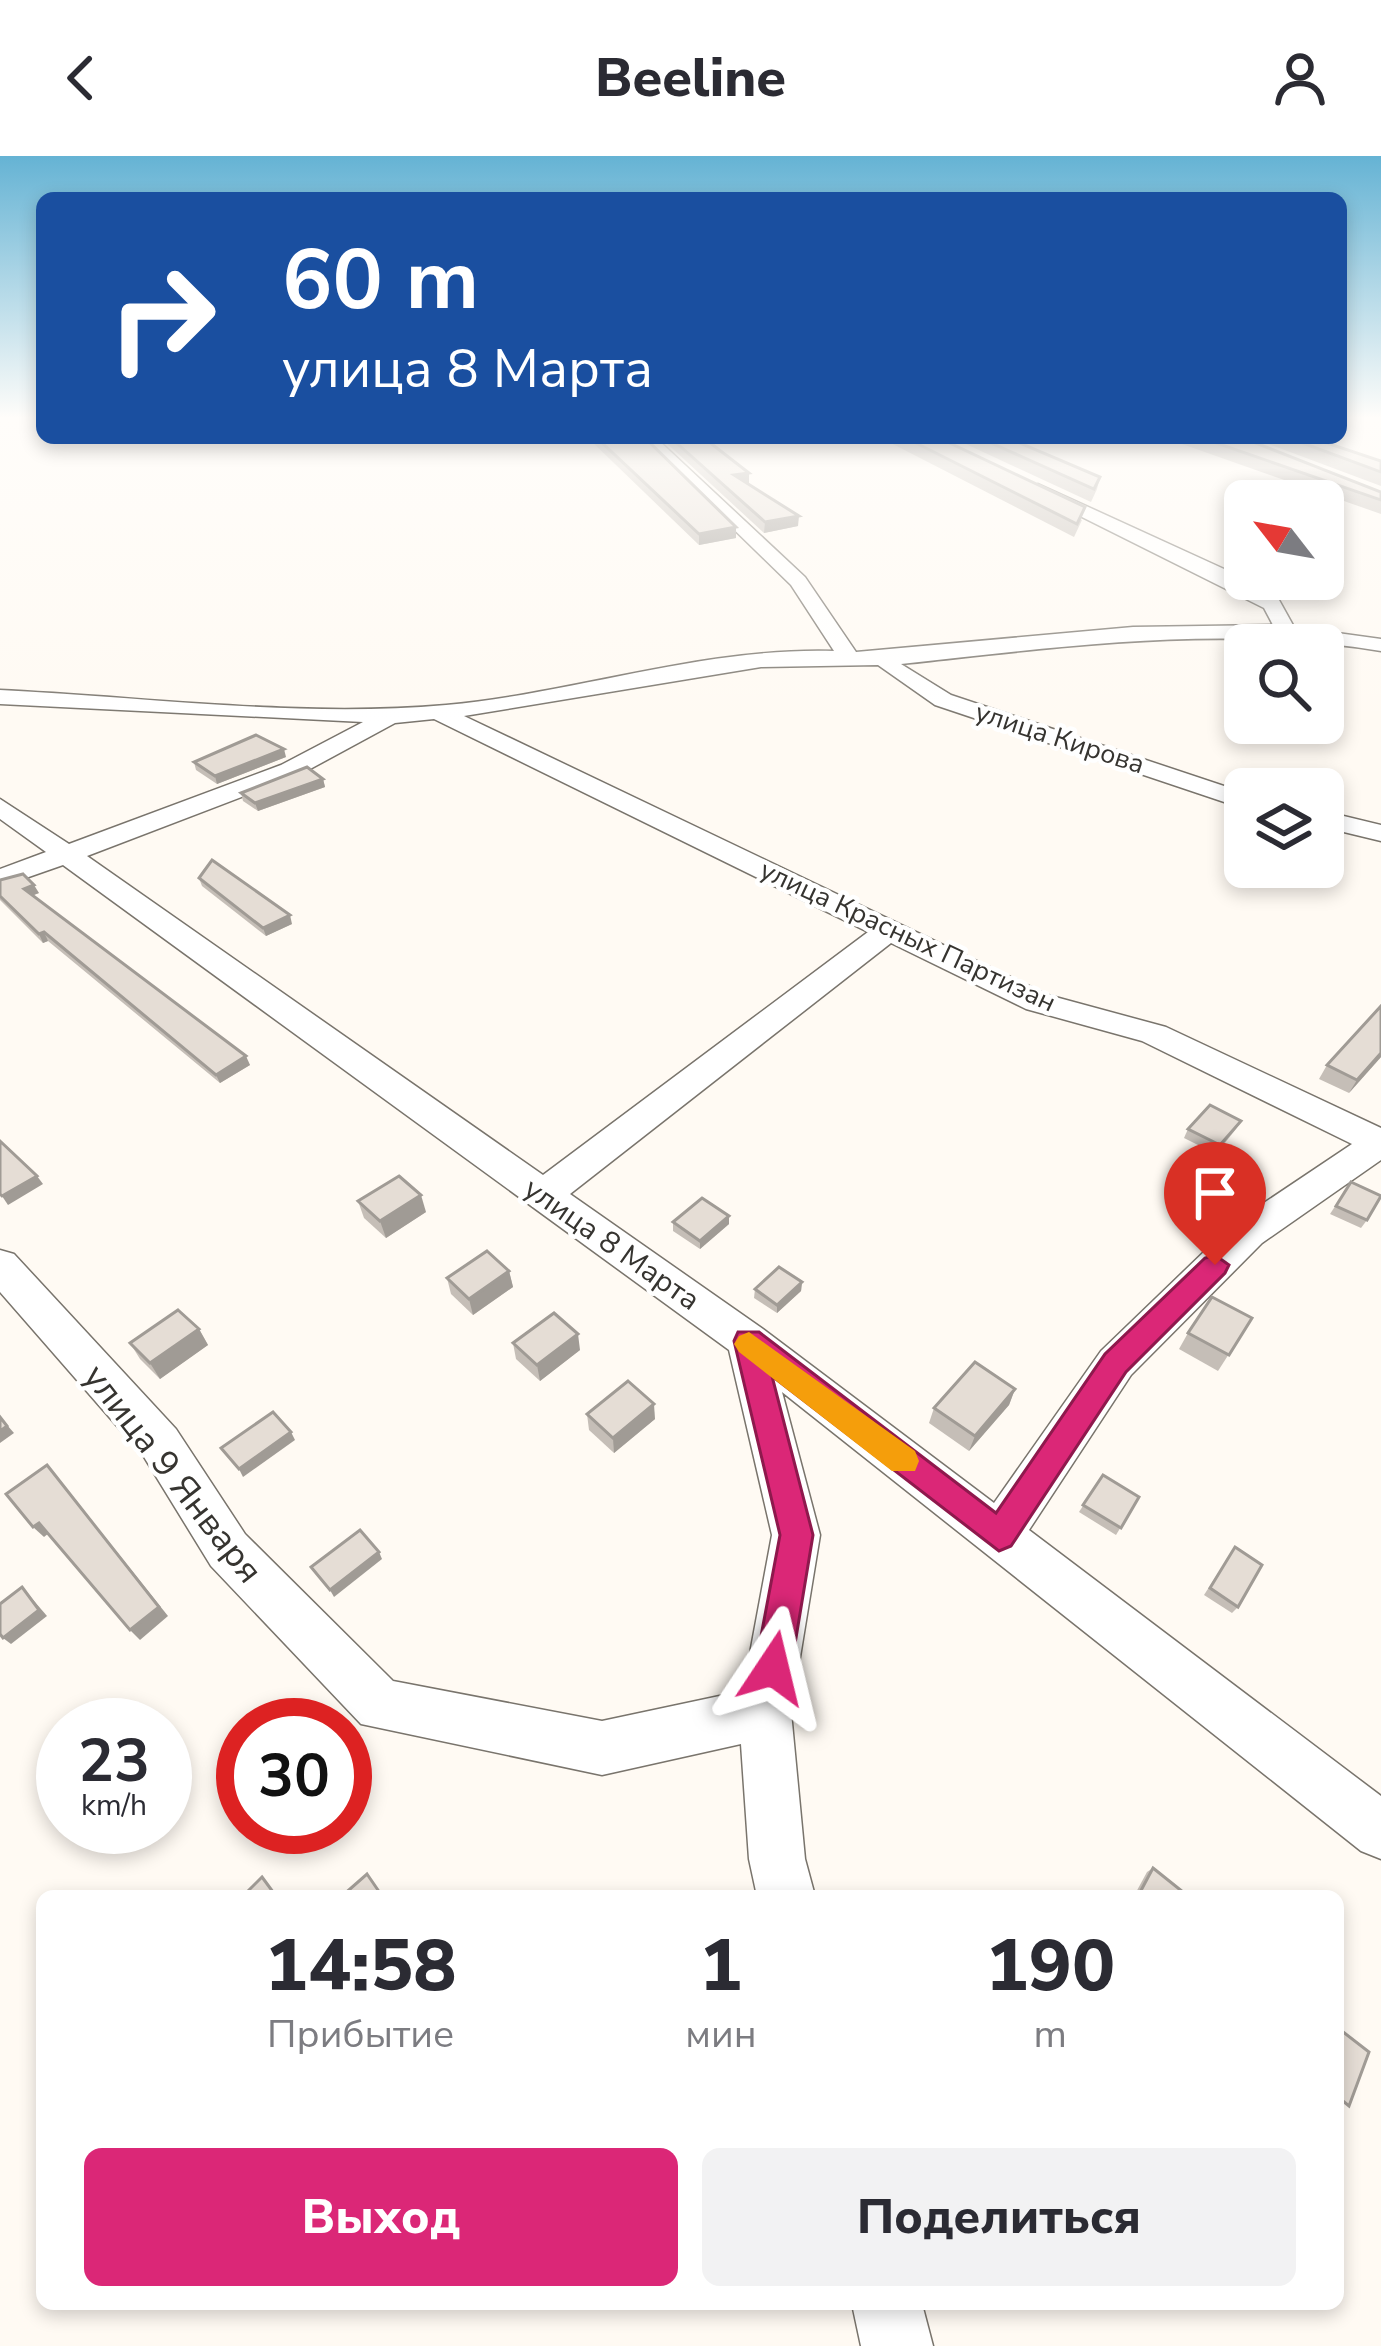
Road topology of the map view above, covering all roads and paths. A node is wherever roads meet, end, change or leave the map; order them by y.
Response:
1 (735, 521) edge
2 (1108, 521) edge
3 (1282, 624) edge
4 (1224, 635) edge
5 (1344, 640) edge
6 (1381, 645) edge
7 (848, 656) junction
8 (884, 658) junction
9 (0, 697) edge
10 (442, 714) junction
11 (391, 716) junction
12 (1224, 794) edge
13 (0, 807) edge
14 (1344, 824) edge
15 (1381, 833) edge
16 (67, 856) junction
17 (0, 880) edge
18 (889, 930) junction
19 (1381, 1143) edge
20 (543, 1195) junction
21 (0, 1265) edge
22 (748, 1341) junction
23 (999, 1535) junction
24 (765, 1712) junction
25 (1381, 1831) edge
26 (785, 1890) edge
27 (888, 2310) edge
28 (897, 2346) edge

1 - 7 street
2 - 3 street
4 - 8 street
5 - 6 street
7 - 8 street
7 - 10 street
8 - 12 street, улица Кирова
9 - 11 street
10 - 11 street
10 - 18 street, улица Красных Партизан
11 - 16 street
13 - 16 street, улица 8 Марта
14 - 15 street
16 - 17 street
16 - 20 street, улица 8 Марта
18 - 19 street, улица Красных Партизан
18 - 20 street
19 - 23 street
20 - 22 street, улица 8 Марта
21 - 24 street, улица 9 Января
22 - 23 street, улица 8 Марта
22 - 24 street
23 - 25 street, улица 8 Марта
24 - 26 street
27 - 28 street

